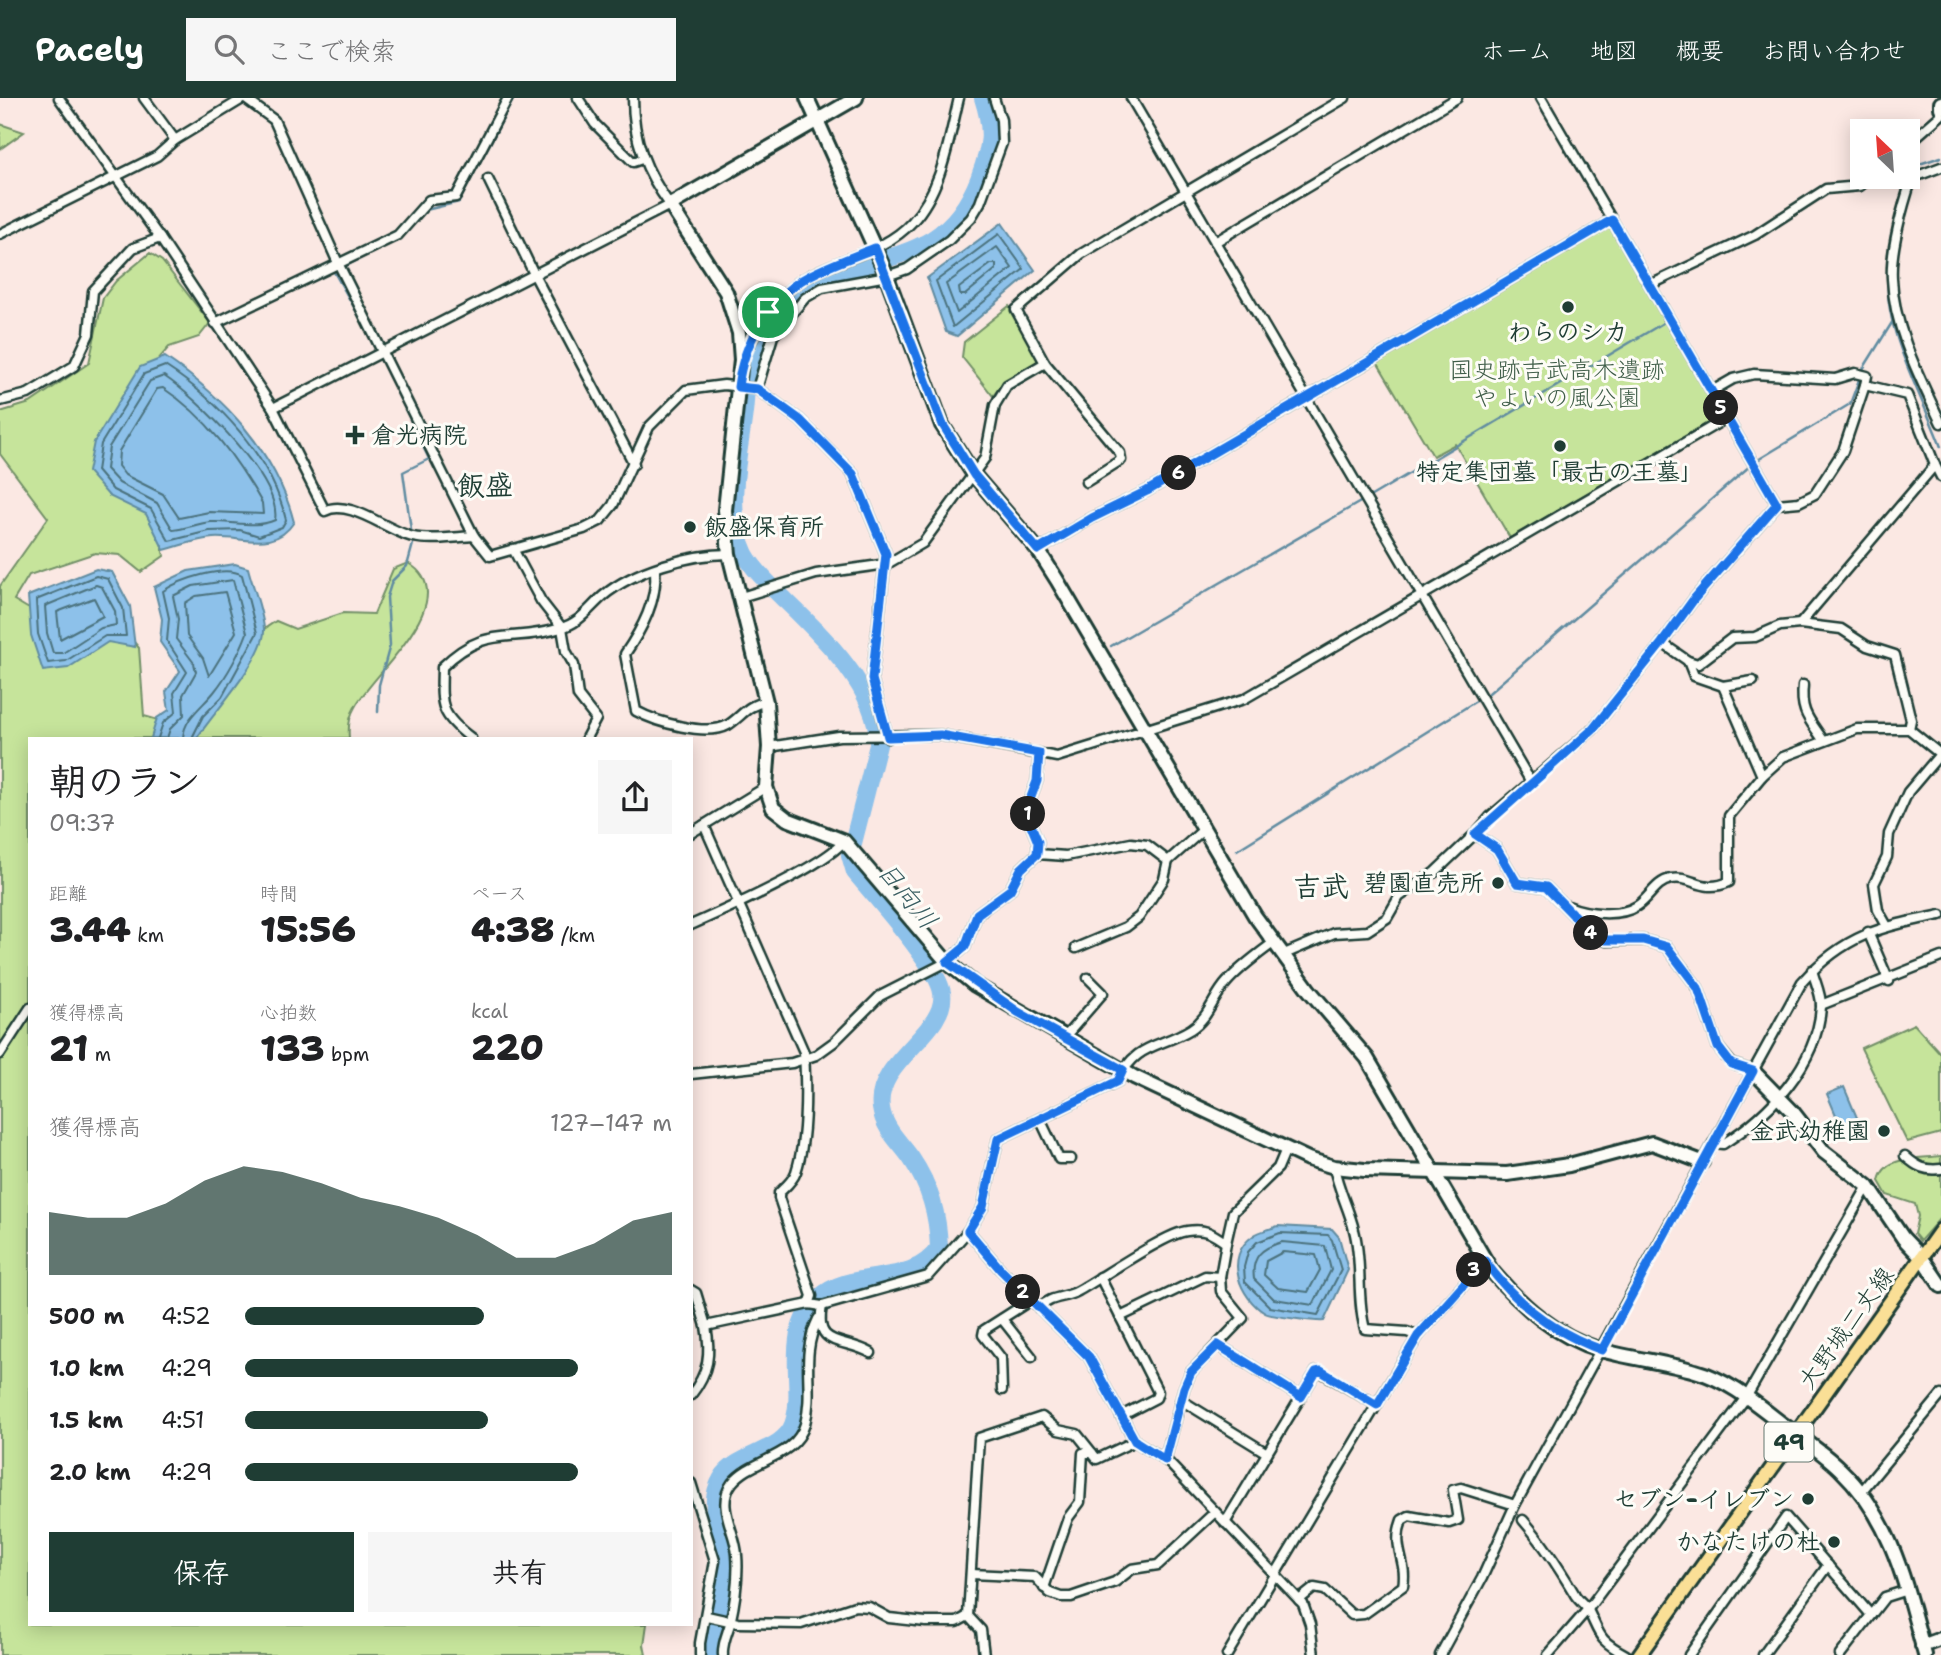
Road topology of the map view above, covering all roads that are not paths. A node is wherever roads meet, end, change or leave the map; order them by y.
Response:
1 (59, 98) edge
2 (144, 98) edge
3 (244, 98) edge
4 (508, 98) edge
5 (578, 98) edge
6 (633, 98) edge
7 (807, 98) edge
8 (856, 98) edge
9 (959, 98) edge
10 (994, 98) edge
11 (1131, 98) edge
12 (1345, 98) edge
13 (1457, 98) edge
14 (1541, 98) edge
15 (1941, 115) edge
16 (817, 121) junction
17 (1920, 133) edge
18 (175, 140) junction
19 (642, 159) junction
20 (1941, 167) edge
21 (115, 174) junction
22 (488, 179) dead end
23 (1850, 187) edge
24 (1185, 191) junction
25 (670, 205) junction
26 (1612, 220) junction
27 (0, 234) edge
28 (160, 238) junction
29 (1215, 242) junction
30 (876, 250) junction
31 (338, 263) junction
32 (885, 272) junction
33 (535, 276) junction
34 (1650, 285) junction
35 (215, 323) junction
36 (383, 353) junction
37 (741, 360) junction
38 (1045, 363) junction
39 (1866, 380) junction
40 (738, 387) junction
41 (757, 389) junction
42 (1712, 391) junction
43 (1307, 398) junction
44 (0, 401) edge
45 (274, 408) junction
46 (1727, 418) junction
47 (1941, 423) edge
48 (634, 464) junction
49 (1935, 465) junction
50 (974, 475) junction
51 (1941, 477) edge
52 (1086, 482) dead end
53 (1777, 504) junction
54 (474, 536) junction
55 (513, 549) junction
56 (1038, 550) junction
57 (729, 554) junction
58 (887, 564) junction
59 (654, 569) junction
60 (1424, 596) junction
61 (741, 597) junction
62 (1800, 624) junction
63 (562, 628) junction
64 (1662, 643) junction
65 (1688, 660) junction
66 (1753, 681) dead end
67 (1803, 685) dead end
68 (1723, 686) junction
69 (766, 702) junction
70 (1909, 729) junction
71 (1146, 730) junction
72 (470, 737) edge
73 (587, 737) edge
74 (888, 737) junction
75 (1823, 740) junction
76 (769, 747) junction
77 (1039, 753) junction
78 (1940, 753) edge
79 (1762, 776) junction
80 (1531, 782) junction
81 (766, 787) junction
82 (704, 825) junction
83 (1204, 830) junction
84 (693, 832) edge
85 (1475, 834) junction
86 (846, 843) junction
87 (1037, 854) junction
88 (1168, 861) junction
89 (737, 904) junction
90 (1566, 905) junction
91 (1941, 915) edge
92 (693, 924) edge
93 (1887, 926) junction
94 (1868, 932) junction
95 (1273, 943) junction
96 (1076, 948) dead end
97 (1282, 955) junction
98 (1941, 957) edge
99 (943, 964) junction
100 (1812, 970) junction
101 (1088, 978) dead end
102 (1888, 979) junction
103 (1821, 1005) junction
104 (28, 1011) edge
105 (1064, 1038) junction
106 (0, 1054) edge
107 (804, 1058) junction
108 (1123, 1070) junction
109 (1753, 1071) junction
110 (693, 1073) edge
111 (1779, 1096) junction
112 (1040, 1119) junction
113 (1713, 1143) junction
114 (1286, 1149) junction
115 (1905, 1156) dead end
116 (1071, 1159) dead end
117 (1702, 1162) junction
118 (1334, 1167) junction
119 (1941, 1169) edge
120 (1433, 1172) junction
121 (1868, 1185) junction
122 (1941, 1230) edge
123 (968, 1231) junction
124 (1227, 1243) junction
125 (1922, 1258) junction
126 (1485, 1261) junction
127 (1100, 1277) junction
128 (1220, 1277) junction
129 (1941, 1286) edge
130 (693, 1291) edge
131 (1031, 1300) junction
132 (810, 1304) junction
133 (822, 1306) junction
134 (1039, 1308) junction
135 (1120, 1317) junction
136 (818, 1319) junction
137 (1002, 1319) junction
138 (706, 1326) junction
139 (1418, 1336) junction
140 (1218, 1345) junction
141 (1602, 1350) junction
142 (871, 1353) dead end
143 (1032, 1357) dead end
144 (1002, 1390) dead end
145 (693, 1392) edge
146 (1941, 1395) edge
147 (1747, 1396) junction
148 (1301, 1397) junction
149 (1181, 1400) junction
150 (1377, 1405) junction
151 (1121, 1416) junction
152 (1795, 1434) junction
153 (1135, 1441) junction
154 (1092, 1453) junction
155 (1267, 1453) junction
156 (1165, 1460) junction
157 (693, 1490) edge
158 (1861, 1492) junction
159 (1515, 1505) junction
160 (1215, 1512) junction
161 (1523, 1520) dead end
162 (1225, 1523) junction
163 (1828, 1565) junction
164 (971, 1574) junction
165 (1276, 1577) junction
166 (1044, 1588) junction
167 (1907, 1590) junction
168 (1299, 1600) junction
169 (1588, 1609) junction
170 (1871, 1615) junction
171 (707, 1616) junction
172 (968, 1616) junction
173 (730, 1622) junction
174 (1941, 1639) edge
175 (1924, 1651) edge
176 (701, 1655) edge
177 (723, 1655) edge
178 (984, 1655) edge
179 (1227, 1655) edge
180 (1314, 1655) edge
181 (1440, 1655) edge
182 (1548, 1655) edge
183 (1626, 1655) edge
184 (1639, 1655) edge
185 (1689, 1655) edge
186 (1762, 1655) edge
187 (1840, 1655) edge

1 - 21 street
2 - 18 street
3 - 18 street
3 - 31 street
4 - 31 street
5 - 19 street
6 - 19 street
7 - 16 street
8 - 16 street
9 - 30 street
10 - 32 street
11 - 24 street
12 - 24 street
13 - 29 street
14 - 26 street
15 - 17 street
16 - 25 street
16 - 30 street
18 - 21 street
19 - 25 street
20 - 47 street
21 - 27 street
21 - 28 street
22 - 33 street
23 - 34 street
24 - 29 street
24 - 38 street
25 - 33 street
25 - 37 street
26 - 34 street
26 - 43 street
28 - 35 street
28 - 44 street
29 - 43 street
30 - 32 street
30 - 37 street
31 - 35 street
31 - 36 street
32 - 41 street
32 - 50 street
33 - 36 street
33 - 48 street
34 - 42 street
35 - 45 street
36 - 45 street
36 - 54 street
37 - 40 street
38 - 50 street
38 - 52 street
39 - 42 street
39 - 49 street
39 - 53 street
40 - 41 street
40 - 48 street
40 - 57 street
41 - 58 street
42 - 46 street
43 - 56 street
43 - 60 street
45 - 54 street
46 - 53 street
46 - 60 street
48 - 55 street
49 - 51 street
49 - 62 street
50 - 56 street
50 - 58 street
53 - 64 street
54 - 55 street
55 - 63 street
56 - 71 street
57 - 59 street
57 - 61 street
58 - 61 street
58 - 74 street
59 - 63 street
59 - 69 street
60 - 71 street
60 - 80 street
61 - 69 street
62 - 65 street
62 - 70 street
63 - 72 street
63 - 73 street
64 - 65 street
64 - 80 street
65 - 68 street
66 - 68 street
67 - 75 street
68 - 79 street
69 - 76 street
70 - 75 street
70 - 78 street
71 - 77 street
71 - 83 street
74 - 76 street
74 - 77 street
75 - 79 street
76 - 81 street
77 - 87 street
78 - 93 street
79 - 90 street
80 - 85 street
81 - 82 street
81 - 86 street
82 - 84 street
82 - 89 street
83 - 88 street
83 - 95 street
85 - 90 street
85 - 97 street
86 - 89 street
86 - 99 street
87 - 88 street
87 - 99 street
88 - 96 street
89 - 92 street
89 - 107 street
90 - 109 street
91 - 93 street
93 - 94 street
94 - 100 street
94 - 102 street
95 - 97 street
95 - 108 street
97 - 120 street
98 - 102 street
99 - 105 street
99 - 107 street
100 - 103 street
100 - 109 street
101 - 105 street
102 - 103 street
103 - 111 street
104 - 106 street
105 - 108 street
107 - 110 street
107 - 132 street
108 - 112 street
108 - 114 street
109 - 111 street
109 - 113 street
111 - 113 street
111 - 121 street
112 - 116 street
112 - 123 street
113 - 117 street
114 - 118 street
114 - 124 street
115 - 119 street
117 - 120 street
117 - 141 street
118 - 120 street
118 - 139 street
120 - 126 street
121 - 125 street
121 - 147 street
122 - 125 main road, 大野城二丈線 / 49
123 - 131 street
123 - 133 street
124 - 127 street
124 - 128 street
125 - 129 street
125 - 152 main road, 大野城二丈線 / 49
126 - 139 street
126 - 141 street
127 - 134 street
127 - 135 street
128 - 135 street
128 - 140 street
130 - 138 street
131 - 134 street
131 - 137 street
132 - 133 street
132 - 138 street
133 - 136 street
134 - 151 street
135 - 151 street
136 - 142 street
136 - 173 street
137 - 143 street
137 - 144 street
138 - 145 street
139 - 150 street
140 - 148 street
140 - 149 street
141 - 147 street
141 - 159 street
146 - 158 street
147 - 152 street
147 - 169 street
148 - 150 street
148 - 155 street
149 - 155 street
149 - 156 street
150 - 165 street
151 - 153 street
152 - 158 street
152 - 184 main road, 大野城二丈線 / 49
153 - 154 street
153 - 156 street
154 - 164 street
154 - 166 street
155 - 162 street
156 - 160 street
157 - 171 street
158 - 167 street
159 - 168 street
159 - 181 street
160 - 162 street
160 - 166 street
161 - 169 street
162 - 165 street
163 - 170 street
163 - 185 street
163 - 186 street
164 - 166 street
164 - 172 street
165 - 168 street
165 - 179 street
167 - 170 street
167 - 175 street
168 - 180 street
169 - 182 street
169 - 183 street
170 - 187 street
171 - 173 street
171 - 176 street
172 - 173 street
172 - 178 street
173 - 177 street
174 - 175 street

